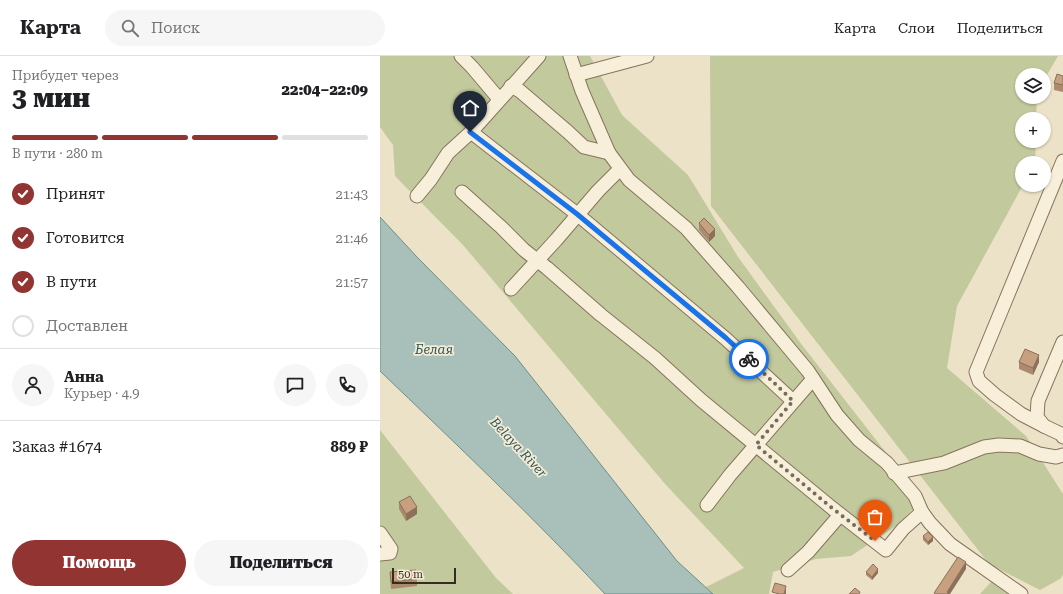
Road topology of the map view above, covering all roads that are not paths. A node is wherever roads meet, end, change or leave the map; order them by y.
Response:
1 (461, 56) edge
2 (539, 56) edge
3 (570, 56) edge
4 (647, 56) edge
5 (576, 75) junction
6 (511, 86) junction
7 (499, 99) junction
8 (470, 132) junction
9 (609, 153) junction
10 (1063, 161) edge
11 (620, 169) junction
12 (462, 192) dead end
13 (417, 196) dead end
14 (577, 214) junction
15 (537, 260) junction
16 (511, 289) dead end
17 (1063, 342) edge
18 (813, 380) junction
19 (793, 401) junction
20 (1044, 426) junction
21 (1063, 437) edge
22 (756, 445) junction
23 (1063, 455) edge
24 (894, 472) junction
25 (707, 505) dead end
26 (922, 512) junction
27 (840, 515) junction
28 (380, 533) edge
29 (380, 554) edge
30 (788, 570) dead end
31 (1021, 594) edge

1 - 7 street
2 - 6 street
3 - 5 street
4 - 5 street
5 - 9 street
6 - 7 street
6 - 9 street
7 - 8 street
8 - 13 street
8 - 14 street
9 - 11 street
10 - 20 street
11 - 14 street
11 - 18 street
12 - 15 street
14 - 15 street
14 - 19 street
15 - 16 street
15 - 22 street
17 - 20 street
18 - 19 street
18 - 24 street
19 - 22 street
20 - 21 street
22 - 25 street
22 - 27 street
23 - 24 street
24 - 26 street
26 - 27 street
26 - 31 street
27 - 30 street
28 - 29 street

